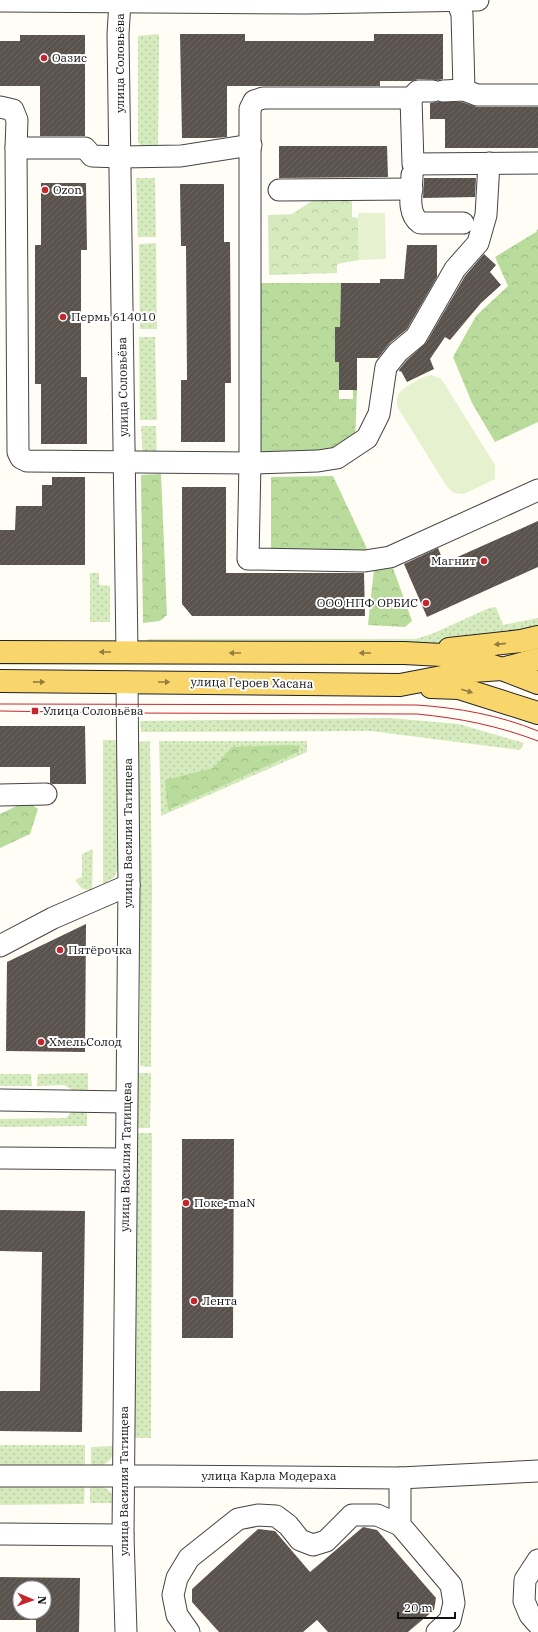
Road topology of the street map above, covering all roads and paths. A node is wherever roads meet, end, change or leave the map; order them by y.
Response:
1 (478, 0) edge
2 (0, 1) edge
3 (306, 1) edge
4 (457, 1) edge
5 (120, 2) junction
6 (464, 90) junction
7 (538, 95) edge
8 (411, 98) junction
9 (0, 107) edge
10 (251, 145) junction
11 (16, 148) junction
12 (121, 157) junction
13 (490, 163) junction
14 (538, 163) edge
15 (412, 164) junction
16 (412, 189) junction
17 (279, 190) dead end
18 (463, 223) dead end
19 (124, 462) junction
20 (250, 463) junction
21 (538, 490) edge
22 (538, 637) edge
23 (0, 652) edge
24 (127, 652) junction
25 (404, 654) junction
26 (538, 659) edge
27 (502, 669) junction
28 (0, 681) edge
29 (127, 682) junction
30 (538, 683) edge
31 (400, 684) junction
32 (538, 713) edge
33 (46, 794) dead end
34 (0, 795) edge
35 (129, 885) junction
36 (0, 946) edge
37 (0, 1100) edge
38 (126, 1102) junction
39 (0, 1158) edge
40 (126, 1159) junction
41 (538, 1471) edge
42 (0, 1476) edge
43 (124, 1476) junction
44 (400, 1478) junction
45 (400, 1525) junction
46 (0, 1534) edge
47 (123, 1535) junction
48 (538, 1560) edge
49 (538, 1624) edge
50 (126, 1632) edge
51 (189, 1632) edge
52 (437, 1632) edge

1 - 4 street
2 - 5 street
3 - 4 street
3 - 5 street
4 - 6 street
5 - 12 street, улица Соловьёва
6 - 7 street
6 - 8 street
8 - 10 street
8 - 15 street
9 - 11 street
10 - 12 street
10 - 20 street
11 - 12 street
11 - 19 street
12 - 19 street, улица Соловьёва
13 - 14 street
13 - 15 street
13 - 20 street
15 - 16 street
16 - 17 street
16 - 18 street
19 - 20 street
19 - 24 street, улица Соловьёва
20 - 21 street
22 -> 25 main road
24 -> 23 main road
25 -> 24 main road
25 - 27 main road
26 - 27 main road, улица Героев Хасана
27 - 30 main road
27 - 31 main road, улица Героев Хасана
28 -> 29 main road, улица Героев Хасана
29 -> 31 main road, улица Героев Хасана
29 - 35 street, улица Василия Татищева
31 -> 32 main road
33 - 34 street
35 - 36 street
35 - 38 street, улица Василия Татищева
37 - 38 street
38 - 40 street, улица Василия Татищева
39 - 40 street
40 - 43 street, улица Василия Татищева
41 - 44 street, улица Карла Модераха
42 - 43 street, улица Карла Модераха
43 - 44 street, улица Карла Модераха
43 - 47 street, улица Василия Татищева
44 - 45 street
45 - 51 street
45 - 52 street
46 - 47 street
47 - 50 street, улица Василия Татищева
48 - 49 street

